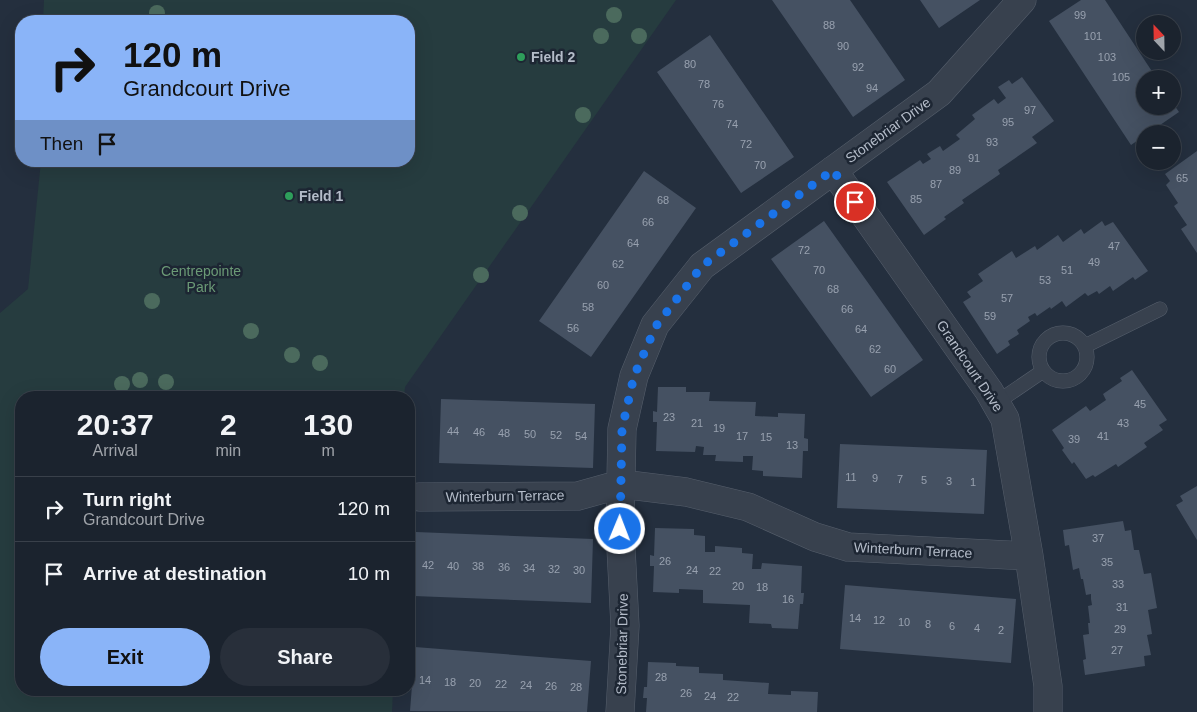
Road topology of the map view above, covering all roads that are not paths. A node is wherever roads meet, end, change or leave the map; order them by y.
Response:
1 (1022, 0) edge
2 (833, 170) junction
3 (1160, 309) dead end
4 (1085, 346) junction
5 (1043, 371) junction
6 (996, 403) junction
7 (621, 484) junction
8 (419, 497) dead end
9 (1029, 556) junction
10 (620, 712) edge
11 (1048, 712) edge

1 - 2 street, Stonebriar Drive
2 - 6 street, Grandcourt Drive
2 - 7 street, Stonebriar Drive
3 - 4 lane
4 - 5 lane
4 - 5 lane
5 - 6 lane
6 - 9 street, Grandcourt Drive
7 - 8 street, Winterburn Terrace
7 - 9 street, Winterburn Terrace
7 - 10 street, Stonebriar Drive
9 - 11 street, Grandcourt Drive

